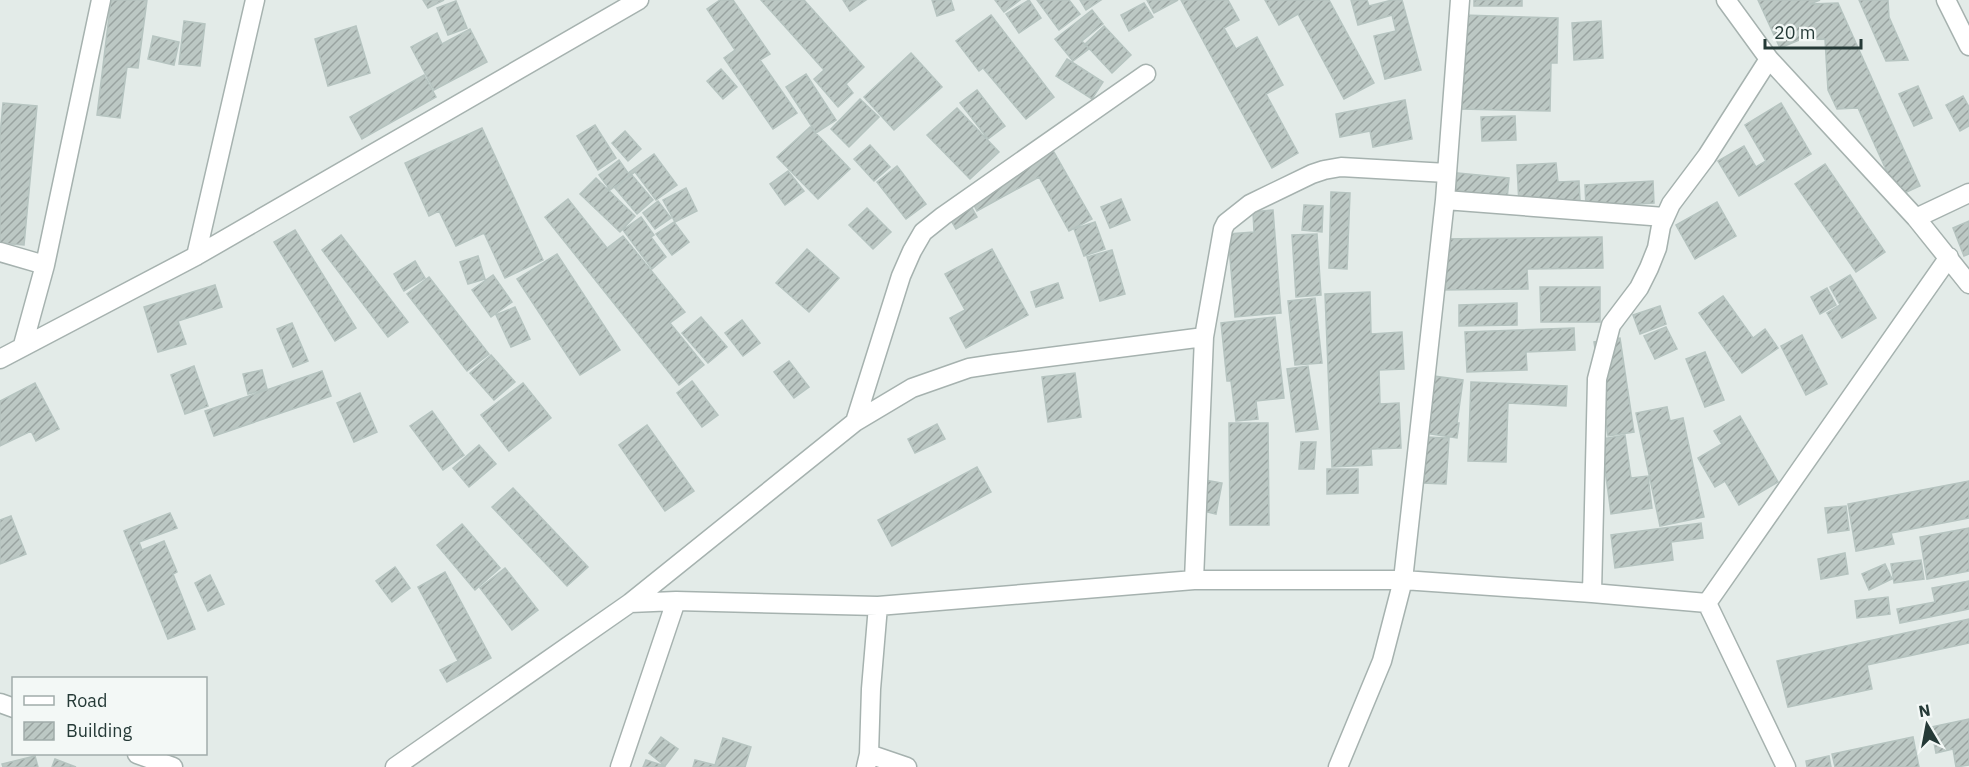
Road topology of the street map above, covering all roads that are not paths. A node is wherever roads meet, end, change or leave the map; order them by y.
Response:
1 (101, 0) edge
2 (255, 0) edge
3 (639, 0) edge
4 (1460, 0) edge
5 (1726, 0) edge
6 (1946, 0) edge
7 (1969, 46) edge
8 (1769, 59) junction
9 (1146, 74) dead end
10 (1447, 173) junction
11 (1969, 193) edge
12 (1445, 200) junction
13 (1664, 217) junction
14 (1916, 218) junction
15 (0, 252) edge
16 (196, 256) junction
17 (1949, 257) junction
18 (45, 265) junction
19 (1969, 284) edge
20 (1204, 337) junction
21 (23, 345) junction
22 (0, 359) edge
23 (855, 422) junction
24 (1194, 580) junction
25 (1403, 580) junction
26 (1592, 593) junction
27 (676, 601) junction
28 (630, 603) junction
29 (1707, 603) junction
30 (878, 606) junction
31 (142, 755) edge
32 (867, 761) edge
33 (1342, 766) edge
34 (173, 767) edge
35 (395, 767) edge
36 (620, 767) edge
37 (907, 767) edge
38 (1786, 767) edge

1 - 18 street
2 - 16 street
3 - 16 street
4 - 10 street
5 - 8 street
6 - 7 street
8 - 13 street
8 - 14 street
9 - 23 street
10 - 12 street
10 - 20 street
11 - 14 street
12 - 13 street
12 - 25 street
13 - 26 street
14 - 17 street
15 - 18 street
16 - 21 street
17 - 19 street
17 - 29 street
18 - 21 street
20 - 23 street
20 - 24 street
21 - 22 street
23 - 28 street
24 - 25 street
24 - 30 street
25 - 26 street
25 - 33 street
26 - 29 street
27 - 28 street
27 - 30 street
27 - 36 street
28 - 35 street
29 - 38 street
30 - 32 street
31 - 34 street
32 - 37 street

